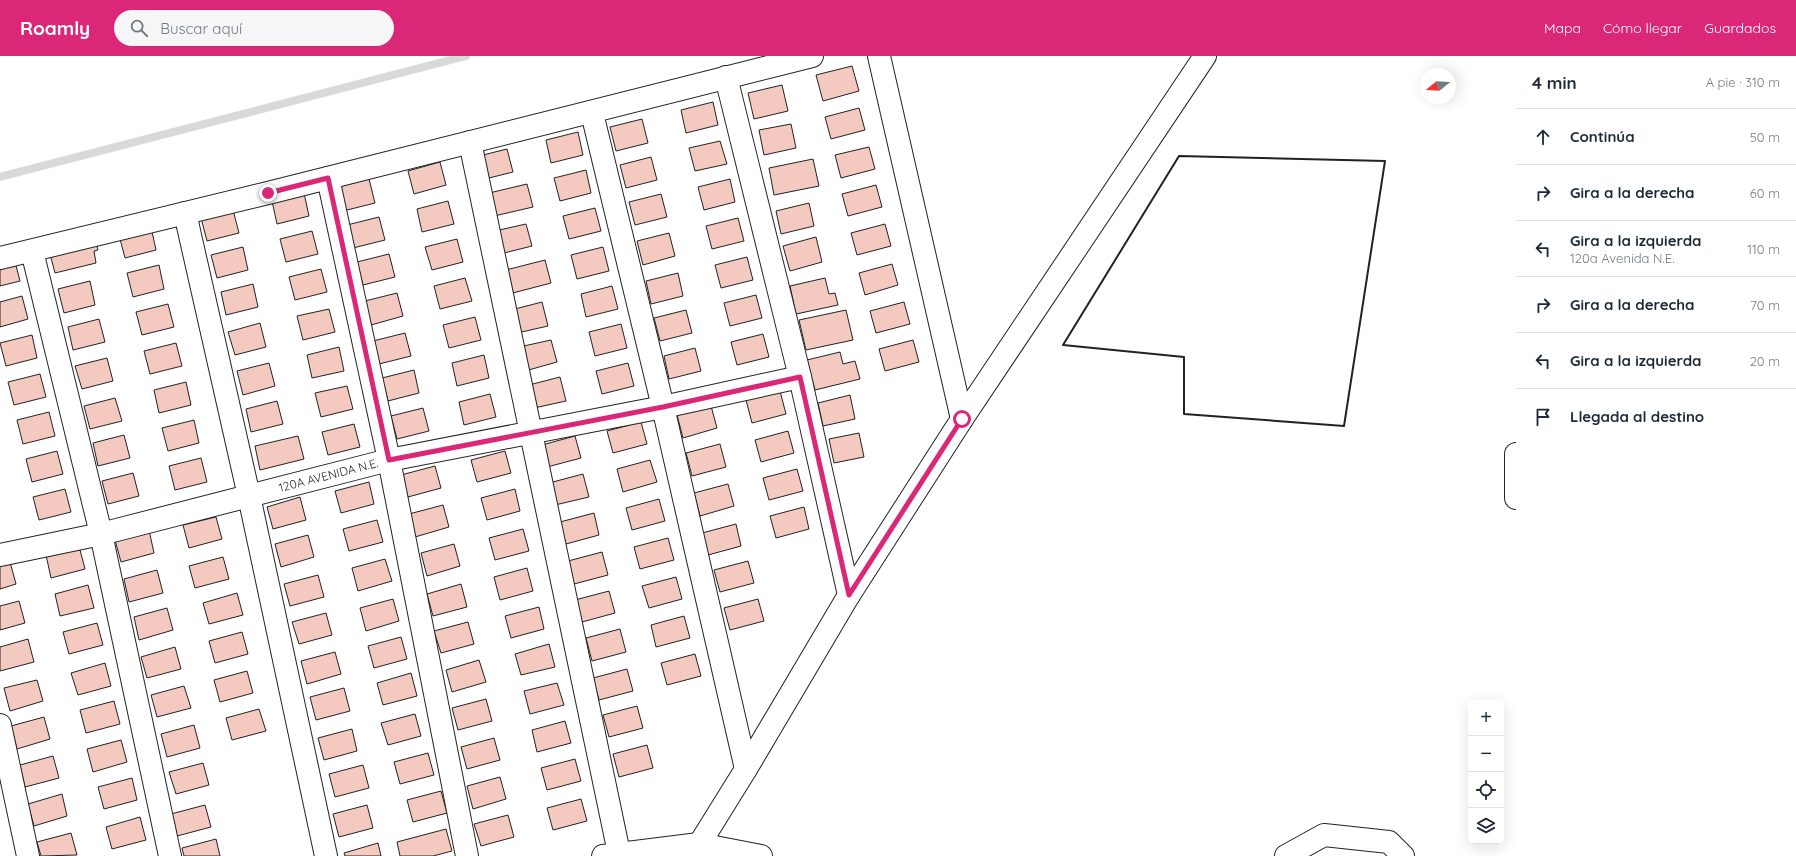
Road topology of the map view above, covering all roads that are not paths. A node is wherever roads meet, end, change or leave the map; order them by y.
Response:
1 (812, 56) edge
2 (879, 56) edge
3 (1205, 56) edge
4 (726, 77) junction
5 (592, 113) junction
6 (470, 142) junction
7 (328, 178) junction
8 (185, 213) junction
9 (32, 251) junction
10 (0, 258) edge
11 (800, 377) junction
12 (663, 407) junction
13 (962, 419) junction
14 (532, 432) junction
15 (1516, 454) edge
16 (389, 460) junction
17 (1516, 492) edge
18 (249, 496) junction
19 (101, 534) junction
20 (0, 555) edge
21 (849, 595) junction
22 (0, 725) edge
23 (746, 769) junction
24 (695, 850) edge
25 (611, 855) edge
26 (28, 856) edge
27 (170, 856) edge
28 (326, 856) edge
29 (468, 856) edge
30 (761, 856) edge
31 (1286, 856) edge
32 (1403, 856) edge

1 - 4 street
2 - 13 street
3 - 13 street
4 - 5 street
4 - 11 street
5 - 6 street
5 - 12 street
6 - 7 street
6 - 14 street
7 - 8 street
7 - 16 street
8 - 9 street
8 - 18 street
9 - 10 street
9 - 19 street
11 - 12 street, 120A AVENIDA N.E.
11 - 21 street
12 - 14 street, 120A AVENIDA N.E.
12 - 23 street
13 - 21 street
14 - 16 street, 120A AVENIDA N.E.
14 - 25 street
15 - 17 street
16 - 18 street, 120A AVENIDA N.E.
16 - 29 street
18 - 19 street, 120A AVENIDA N.E.
18 - 28 street
19 - 20 street, 120A AVENIDA N.E.
19 - 27 street
21 - 23 street
22 - 26 street
23 - 24 street
24 - 25 street
24 - 30 street
31 - 32 street

